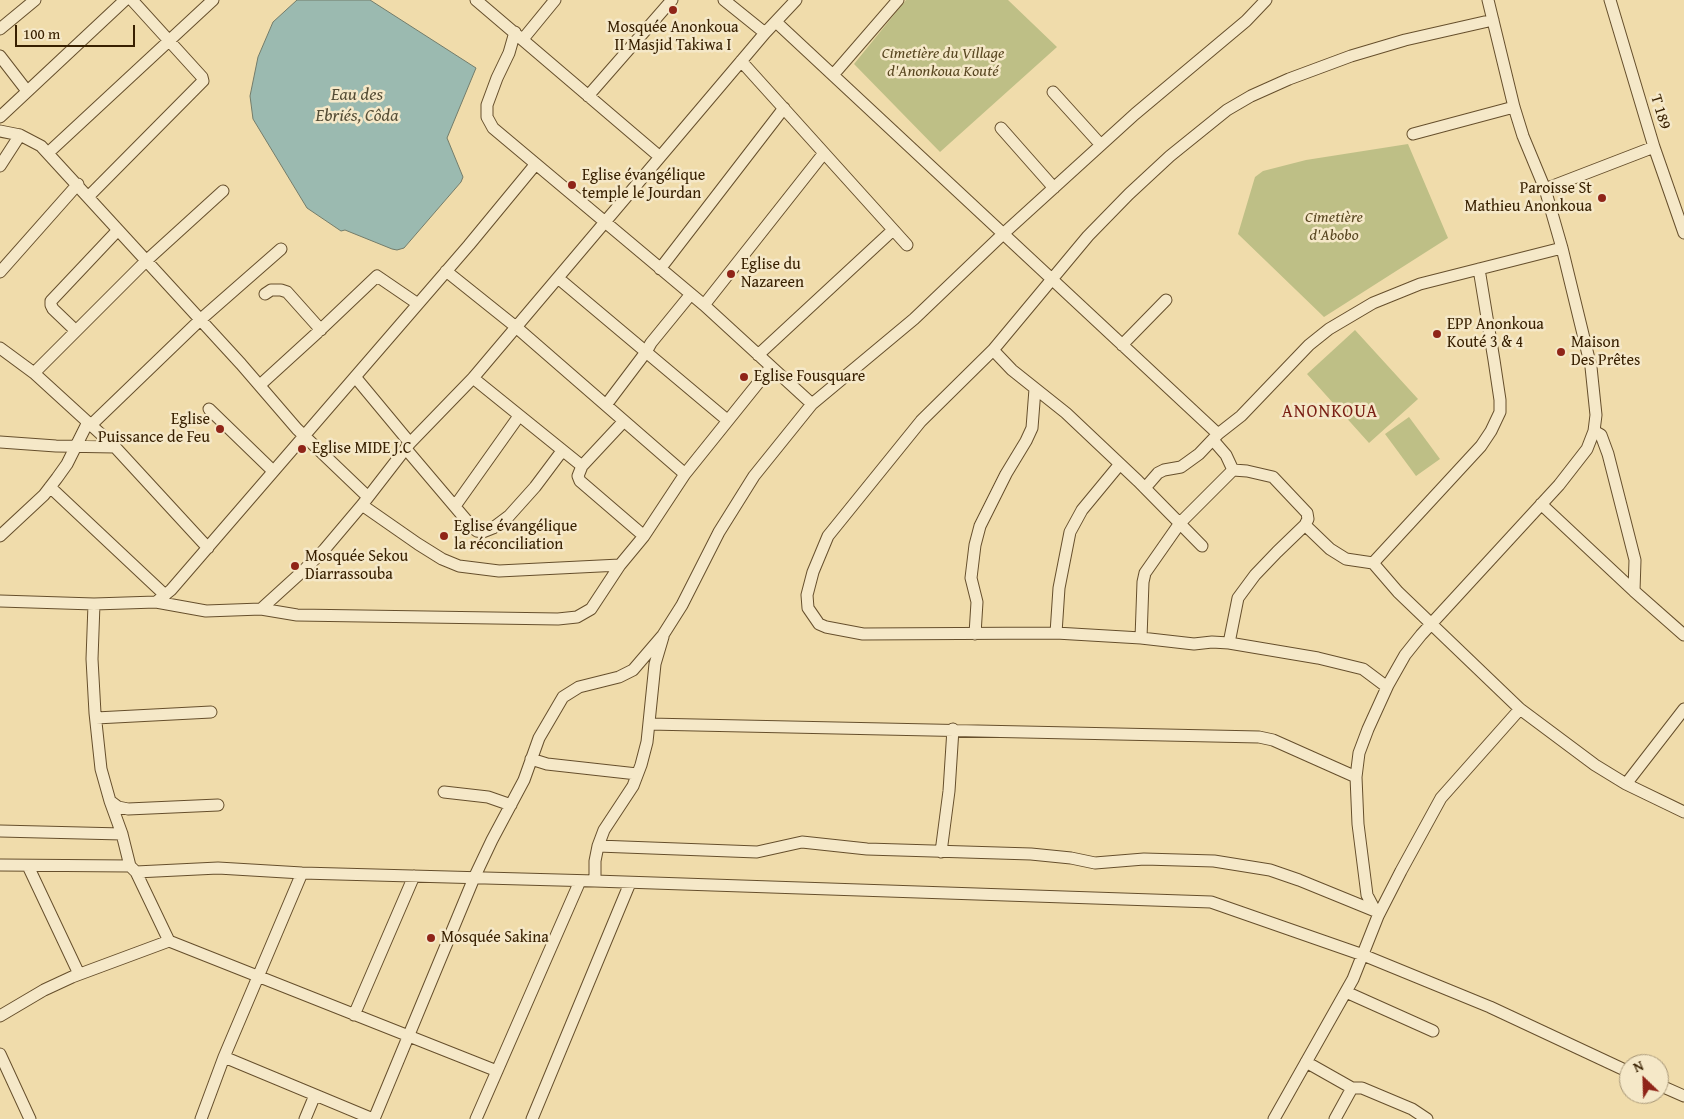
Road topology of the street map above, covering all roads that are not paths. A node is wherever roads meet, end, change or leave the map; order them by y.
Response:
1 (36, 0) edge
2 (126, 0) edge
3 (132, 0) edge
4 (213, 0) edge
5 (476, 0) edge
6 (555, 0) edge
7 (672, 0) edge
8 (724, 0) edge
9 (796, 0) edge
10 (898, 0) edge
11 (1266, 0) edge
12 (1488, 0) edge
13 (1610, 0) edge
14 (1493, 20) junction
15 (776, 22) junction
16 (0, 29) edge
17 (765, 33) junction
18 (519, 35) junction
19 (169, 40) junction
20 (0, 56) edge
21 (741, 61) junction
22 (833, 75) junction
23 (27, 91) junction
24 (1053, 92) dead end
25 (588, 96) junction
26 (1514, 107) junction
27 (784, 108) junction
28 (0, 117) edge
29 (1001, 128) dead end
30 (0, 131) edge
31 (1413, 134) dead end
32 (20, 136) junction
33 (1101, 145) junction
34 (1654, 147) junction
35 (48, 153) junction
36 (824, 153) junction
37 (660, 157) junction
38 (535, 165) junction
39 (0, 166) edge
40 (78, 184) junction
41 (1054, 188) junction
42 (1545, 189) junction
43 (223, 191) dead end
44 (89, 196) junction
45 (605, 222) junction
46 (118, 230) junction
47 (893, 230) junction
48 (1684, 232) edge
49 (1003, 234) junction
50 (907, 245) dead end
51 (1562, 248) junction
52 (281, 249) dead end
53 (146, 261) junction
54 (660, 269) junction
55 (1479, 269) junction
56 (446, 271) junction
57 (0, 272) edge
58 (558, 278) junction
59 (1052, 280) junction
60 (265, 294) dead end
61 (691, 294) junction
62 (1166, 300) dead end
63 (418, 304) junction
64 (704, 305) junction
65 (200, 320) junction
66 (516, 327) junction
67 (321, 330) junction
68 (76, 331) junction
69 (1122, 345) junction
70 (0, 348) edge
71 (993, 350) junction
72 (646, 352) junction
73 (758, 355) junction
74 (771, 366) junction
75 (34, 373) junction
76 (356, 378) junction
77 (473, 378) junction
78 (260, 385) junction
79 (1035, 389) junction
80 (812, 404) junction
81 (606, 405) junction
82 (209, 409) dead end
83 (520, 416) junction
84 (624, 420) junction
85 (727, 420) junction
86 (89, 424) junction
87 (1594, 431) junction
88 (304, 435) junction
89 (1215, 437) junction
90 (0, 442) edge
91 (74, 446) junction
92 (408, 446) junction
93 (115, 447) junction
94 (562, 450) junction
95 (1120, 464) junction
96 (582, 466) junction
97 (1234, 470) junction
98 (273, 471) junction
99 (685, 474) junction
100 (50, 487) junction
101 (1145, 488) junction
102 (365, 501) junction
103 (1541, 504) junction
104 (455, 506) junction
105 (1180, 523) junction
106 (1305, 525) junction
107 (0, 536) edge
108 (644, 536) junction
109 (1202, 546) dead end
110 (208, 548) junction
111 (1373, 563) junction
112 (620, 565) junction
113 (1634, 592) junction
114 (160, 598) junction
115 (0, 600) edge
116 (94, 604) junction
117 (260, 609) junction
118 (1431, 623) junction
119 (1056, 633) junction
120 (975, 634) junction
121 (664, 635) junction
122 (1684, 635) edge
123 (1141, 638) junction
124 (1229, 643) junction
125 (1387, 687) junction
126 (1520, 709) junction
127 (1684, 709) edge
128 (211, 712) dead end
129 (96, 718) junction
130 (649, 724) junction
131 (953, 729) junction
132 (531, 759) junction
133 (637, 774) junction
134 (1356, 777) junction
135 (1626, 784) junction
136 (444, 792) dead end
137 (110, 801) junction
138 (511, 804) junction
139 (218, 805) dead end
140 (1684, 812) edge
141 (0, 831) edge
142 (122, 834) junction
143 (598, 846) junction
144 (942, 852) junction
145 (0, 865) edge
146 (28, 866) junction
147 (133, 869) junction
148 (302, 873) junction
149 (414, 876) junction
150 (474, 878) junction
151 (595, 881) junction
152 (580, 882) junction
153 (630, 883) junction
154 (1377, 914) junction
155 (169, 941) junction
156 (1363, 955) junction
157 (79, 974) junction
158 (258, 976) junction
159 (1346, 992) junction
160 (354, 1015) junction
161 (0, 1016) edge
162 (1433, 1031) dead end
163 (409, 1036) junction
164 (0, 1054) edge
165 (224, 1057) junction
166 (1306, 1062) junction
167 (1619, 1067) edge
168 (497, 1071) junction
169 (1352, 1088) junction
170 (1669, 1089) edge
171 (315, 1095) junction
172 (1684, 1096) edge
173 (30, 1119) edge
174 (201, 1119) edge
175 (305, 1119) edge
176 (373, 1119) edge
177 (476, 1119) edge
178 (532, 1119) edge
179 (1274, 1119) edge
180 (1335, 1119) edge
181 (1426, 1119) edge

1 - 16 street
2 - 23 street
3 - 19 street
4 - 19 street
5 - 18 street
6 - 18 street
7 - 25 street
8 - 17 street
9 - 15 street
10 - 22 street
11 - 33 street
12 - 14 street
13 - 34 street, T 189
14 - 26 street
14 - 59 street
15 - 17 street
15 - 22 street
17 - 21 street
18 - 25 street
18 - 38 street
19 - 35 street
19 - 44 street
20 - 23 street
21 - 27 street
21 - 37 street
22 - 49 street
23 - 28 street
24 - 33 street
25 - 37 street
26 - 31 street
26 - 42 street
27 - 36 street
27 - 54 street
29 - 41 street
30 - 32 street
32 - 35 street
32 - 39 street
33 - 41 street
34 - 42 street
34 - 48 street, T 189
35 - 40 street
36 - 47 street
36 - 64 street
37 - 45 street
38 - 45 street
38 - 56 street
40 - 44 street
40 - 57 street
41 - 49 street
42 - 51 street
43 - 53 street
44 - 46 street
45 - 54 street
45 - 58 street
46 - 53 street
46 - 68 street
47 - 50 street
47 - 73 street
49 - 59 street
49 - 80 street
51 - 55 street
51 - 87 street
52 - 65 street
53 - 65 street
53 - 68 street
54 - 61 street
55 - 89 street
55 - 111 street
56 - 63 street
56 - 66 street
58 - 66 street
58 - 72 street
59 - 69 street
59 - 71 street
60 - 67 street
61 - 64 street
61 - 72 street
62 - 69 street
63 - 67 street
63 - 76 street
64 - 73 street
65 - 78 street
65 - 86 street
66 - 77 street
66 - 81 street
67 - 78 street
68 - 75 street
69 - 89 street
70 - 75 street
71 - 79 street
71 - 120 street
72 - 81 street
72 - 85 street
73 - 74 street
74 - 80 street
74 - 85 street
75 - 86 street
76 - 88 street
76 - 92 street
77 - 83 street
77 - 92 street
78 - 88 street
79 - 95 street
79 - 120 street
80 - 121 street
81 - 84 street
82 - 98 street
83 - 94 street
83 - 104 street
84 - 96 street
84 - 99 street
85 - 99 street
86 - 91 street
86 - 93 street
87 - 103 street
87 - 113 street
88 - 98 street
88 - 102 street
89 - 97 street
89 - 101 street
90 - 91 street
91 - 93 street
91 - 100 street
92 - 102 street
92 - 104 street
93 - 110 street
94 - 96 street
94 - 104 street
95 - 101 street
95 - 119 street
96 - 108 street
97 - 105 street
97 - 106 street
98 - 110 street
99 - 108 street
100 - 107 street
100 - 114 street
101 - 105 street
102 - 112 street
102 - 117 street
103 - 113 street
103 - 118 street
105 - 109 street
105 - 123 street
106 - 111 street
106 - 124 street
108 - 112 street
110 - 114 street
111 - 118 street
112 - 117 street
113 - 122 street
114 - 116 street
114 - 117 street
115 - 116 street
116 - 129 street
118 - 125 street
118 - 126 street
119 - 120 street
119 - 123 street
121 - 130 street
121 - 132 street
123 - 124 street
124 - 125 street
125 - 134 street
126 - 135 street
126 - 154 street
127 - 135 street
128 - 129 street
129 - 137 street
130 - 131 street
130 - 133 street
131 - 134 street
131 - 144 street
132 - 133 street
132 - 138 street
133 - 143 street
134 - 154 street
135 - 140 street
136 - 138 street
137 - 139 street
137 - 142 street
138 - 150 street
141 - 142 street
142 - 147 street
143 - 144 street
143 - 151 street
144 - 154 street
145 - 146 street
146 - 147 street
146 - 157 street
147 - 148 street
147 - 155 street
148 - 149 street
148 - 158 street
149 - 150 street
149 - 160 street
150 - 152 street
150 - 163 street
151 - 152 street
151 - 153 street
152 - 168 street
153 - 156 street
153 - 178 street
154 - 156 street
155 - 157 street
155 - 158 street
156 - 159 street
156 - 167 street
157 - 161 street
158 - 160 street
158 - 165 street
159 - 162 street
159 - 166 street
160 - 163 street
163 - 168 street
163 - 176 street
164 - 173 street
165 - 171 street
165 - 174 street
166 - 169 street
166 - 179 street
168 - 177 street
169 - 180 street
169 - 181 street
170 - 172 street
171 - 175 street
171 - 176 street

